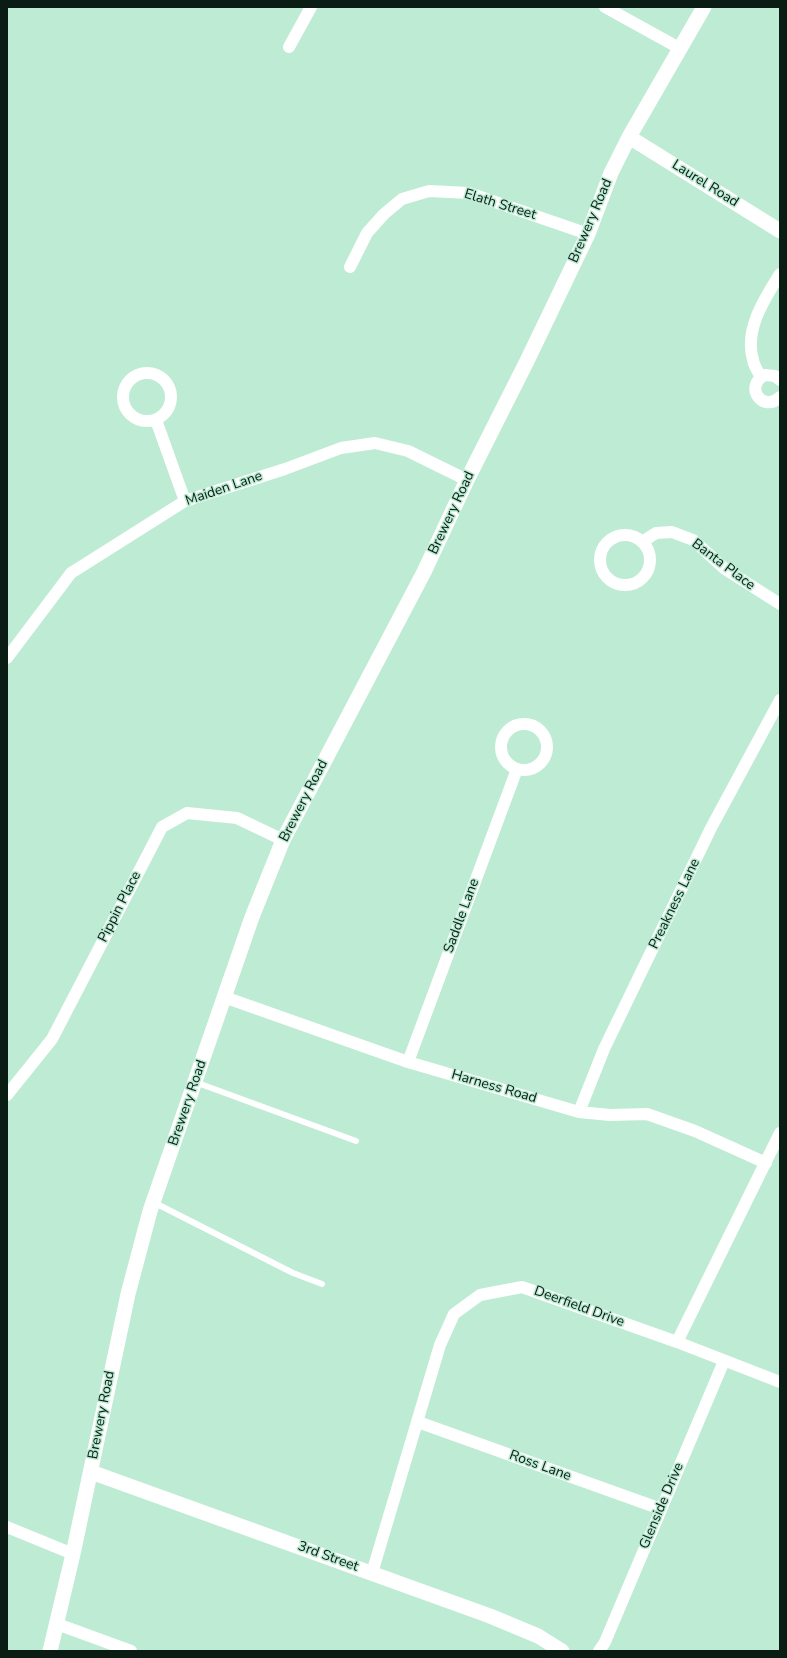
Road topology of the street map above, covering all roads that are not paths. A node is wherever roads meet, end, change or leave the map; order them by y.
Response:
1 (311, 7) edge
2 (606, 7) edge
3 (704, 7) edge
4 (289, 47) dead end
5 (681, 49) junction
6 (629, 137) junction
7 (780, 230) edge
8 (588, 234) junction
9 (350, 267) dead end
10 (780, 274) edge
11 (761, 377) junction
12 (780, 380) edge
13 (780, 397) edge
14 (156, 420) junction
15 (467, 480) junction
16 (185, 501) junction
17 (642, 542) junction
18 (780, 604) edge
19 (7, 658) edge
20 (780, 700) edge
21 (517, 769) dead end
22 (283, 840) junction
23 (224, 997) junction
24 (408, 1062) junction
25 (195, 1082) junction
26 (7, 1095) edge
27 (579, 1112) junction
28 (780, 1133) edge
29 (356, 1141) dead end
30 (766, 1163) junction
31 (153, 1202) junction
32 (322, 1284) dead end
33 (677, 1342) junction
34 (724, 1361) junction
35 (780, 1382) edge
36 (418, 1422) junction
37 (91, 1472) junction
38 (661, 1509) junction
39 (7, 1527) edge
40 (73, 1554) junction
41 (372, 1573) junction
42 (57, 1624) junction
43 (50, 1651) edge
44 (131, 1651) edge
45 (562, 1651) edge
46 (599, 1651) edge

1 - 4 street
2 - 5 street
3 - 5 street, Brewery Road
5 - 6 street, Brewery Road
6 - 7 street, Laurel Road
6 - 8 street, Brewery Road
8 - 9 street, Elath Street
8 - 15 street, Brewery Road
10 - 11 street
11 - 12 street
11 - 13 street
14 - 14 street
14 - 16 street
15 - 16 street, Maiden Lane
15 - 22 street, Brewery Road
16 - 19 street, Maiden Lane
17 - 17 street
17 - 18 street, Banta Place
20 - 27 street, Preakness Lane
21 - 24 street, Saddle Lane
22 - 23 street, Brewery Road
22 - 26 street, Pippin Place
23 - 24 street, Harness Road
23 - 25 street, Brewery Road
24 - 27 street, Harness Road
25 - 29 lane
25 - 31 street, Brewery Road
27 - 30 street, Harness Road
28 - 30 street
30 - 33 street
31 - 32 lane
31 - 37 street, Brewery Road
33 - 34 street, Deerfield Drive
33 - 36 street, Deerfield Drive
34 - 35 street, Deerfield Drive
34 - 38 street, Glenside Drive
36 - 38 street, Ross Lane
36 - 41 street, Deerfield Drive
37 - 40 street, Brewery Road
37 - 41 street, 3rd Street
38 - 46 street, Glenside Drive
39 - 40 street
40 - 42 street, Brewery Road
41 - 45 street, 3rd Street
42 - 43 street, Brewery Road
42 - 44 street

